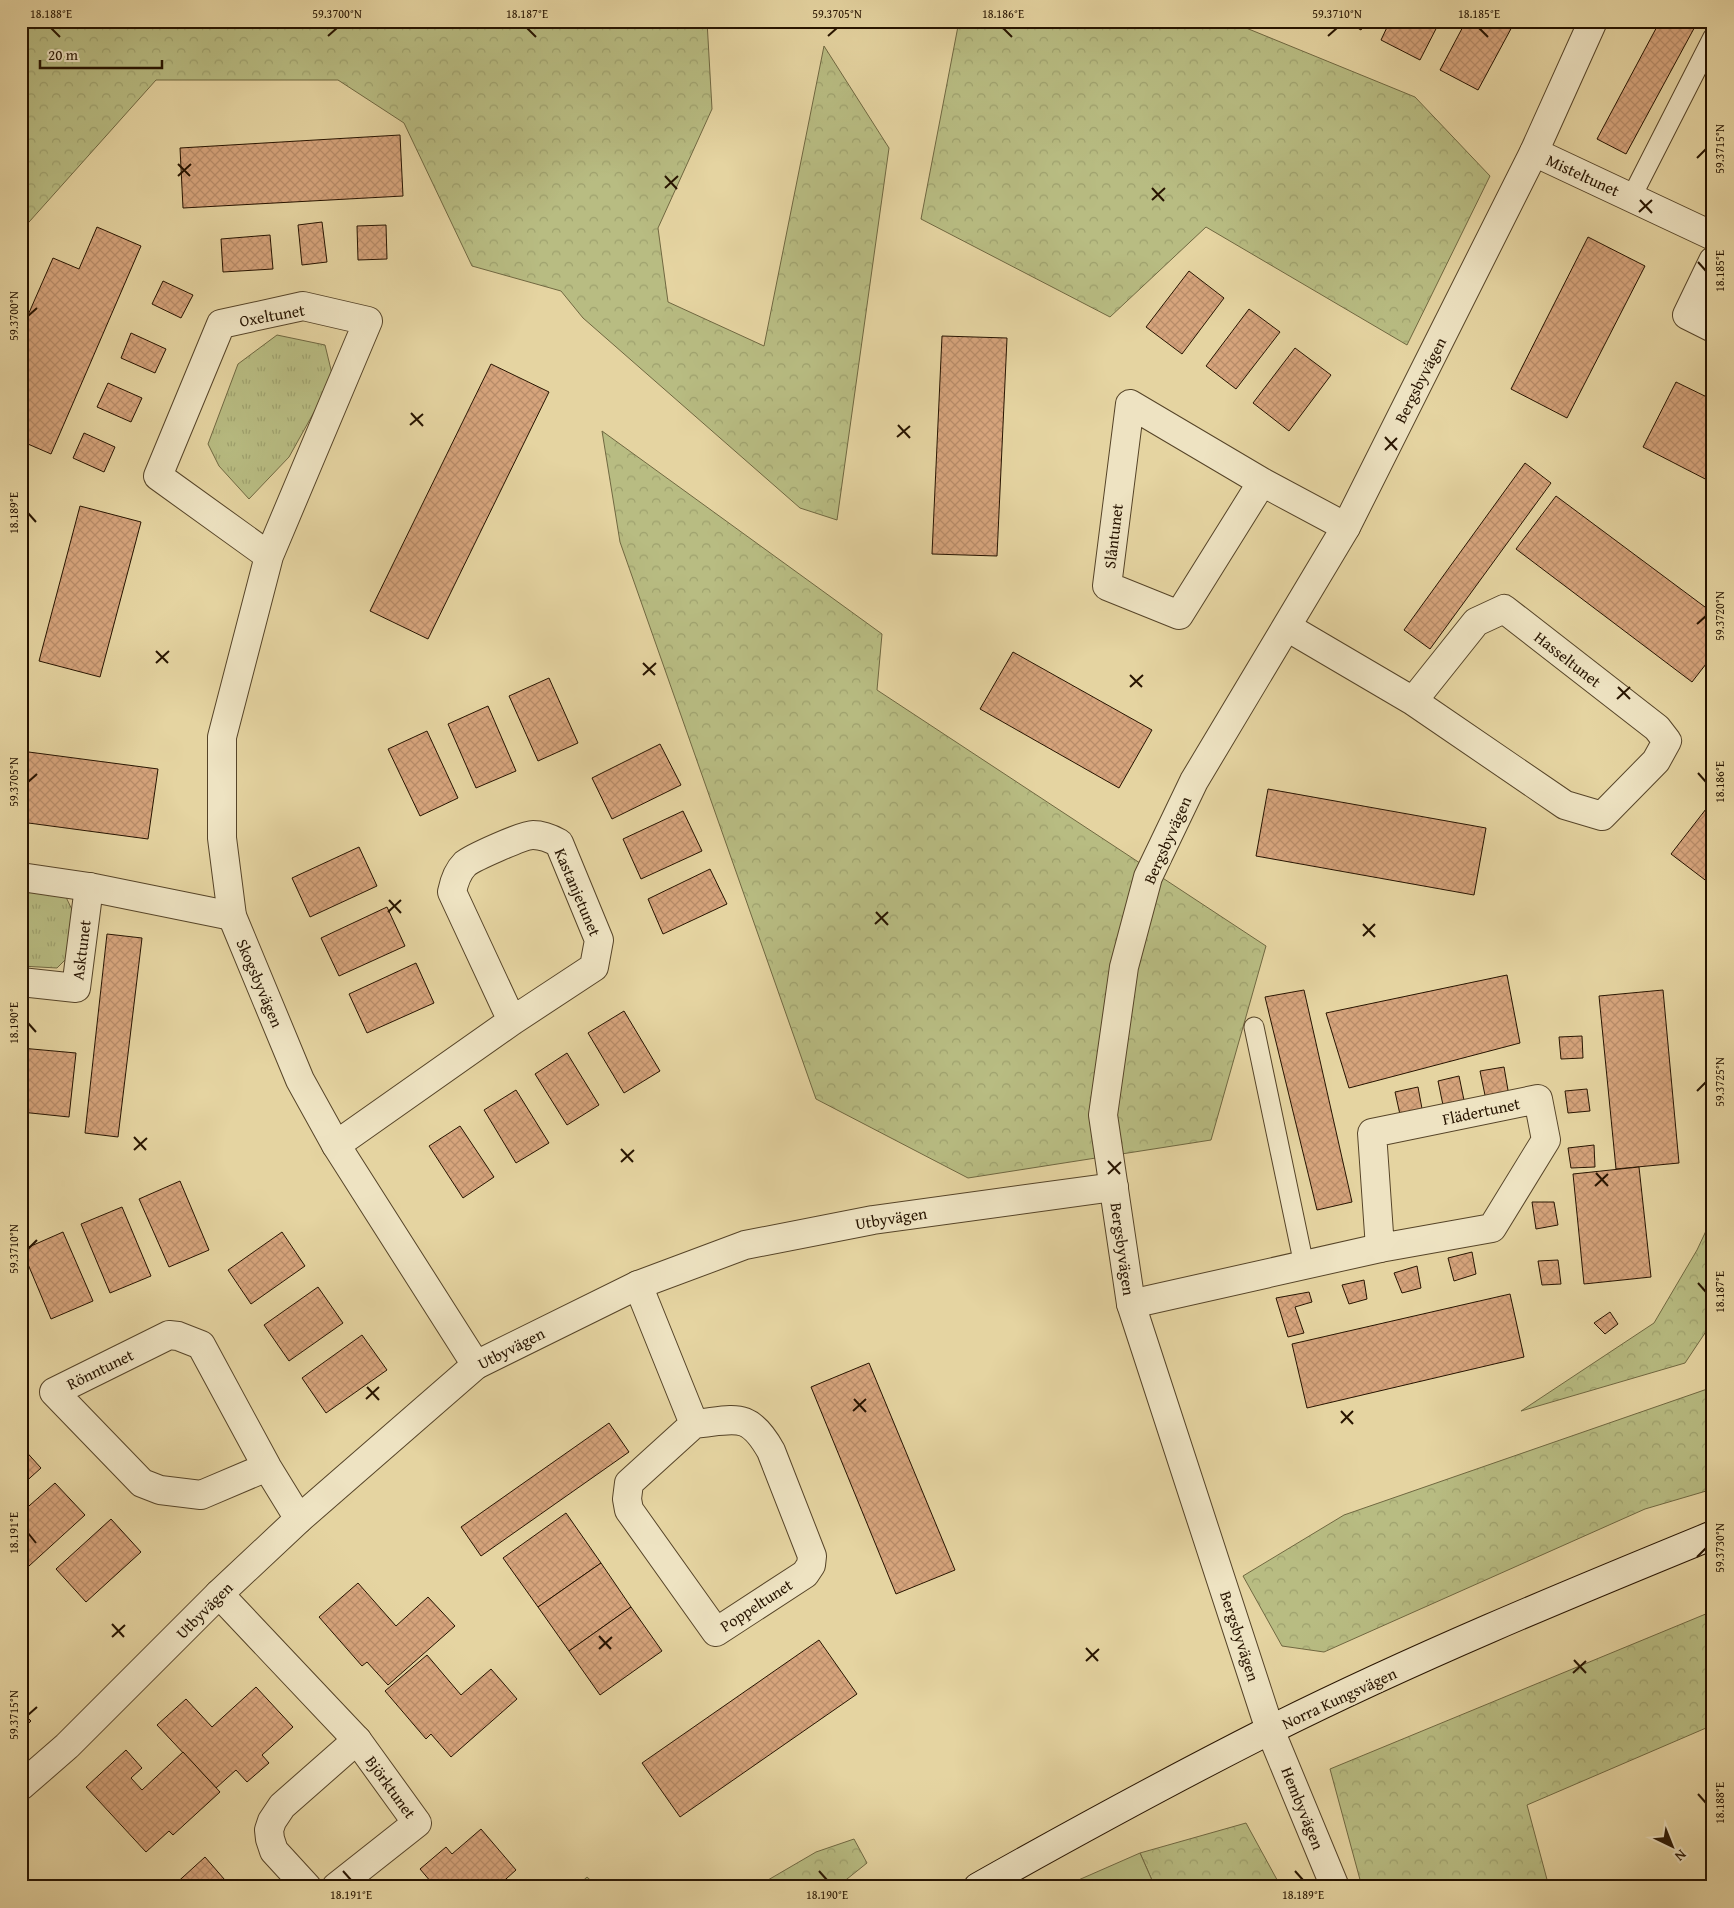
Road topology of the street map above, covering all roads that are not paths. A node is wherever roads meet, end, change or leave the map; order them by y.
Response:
1 (1593, 21) edge
2 (1713, 37) edge
3 (1534, 152) junction
4 (1631, 198) junction
5 (1713, 236) edge
6 (1713, 261) edge
7 (1713, 328) edge
8 (1262, 482) junction
9 (1346, 528) junction
10 (269, 556) junction
11 (1287, 627) junction
12 (1413, 701) junction
13 (21, 876) edge
14 (89, 887) junction
15 (232, 916) junction
16 (21, 982) edge
17 (512, 1021) junction
18 (1254, 1027) dead end
19 (336, 1145) junction
20 (1114, 1187) junction
21 (1380, 1248) junction
22 (1304, 1265) junction
23 (638, 1285) junction
24 (1131, 1304) junction
25 (476, 1365) junction
26 (694, 1424) junction
27 (267, 1467) junction
28 (299, 1519) junction
29 (1713, 1535) edge
30 (219, 1594) junction
31 (1270, 1730) junction
32 (357, 1740) junction
33 (21, 1786) edge
34 (307, 1887) edge
35 (336, 1887) edge
36 (978, 1887) edge
37 (1335, 1887) edge

1 - 3 street, Bergsbyvägen
2 - 4 lane
3 - 4 street, Misteltunet
3 - 9 street, Bergsbyvägen
4 - 5 street, Misteltunet
6 - 7 street
8 - 8 street, Slåntunet
8 - 9 street, Slåntunet
9 - 11 street, Bergsbyvägen
10 - 10 street, Oxeltunet
10 - 15 street, Skogsbyvägen
11 - 12 street, Hasseltunet
11 - 20 street, Bergsbyvägen
12 - 12 street, Hasseltunet
13 - 14 street
14 - 15 street
14 - 16 street, Asktunet
15 - 19 street, Skogsbyvägen
17 - 17 street, Kastanjetunet
17 - 19 street, Kastanjetunet
18 - 22 lane
19 - 25 street, Skogsbyvägen
20 - 23 street, Utbyvägen
20 - 24 street, Bergsbyvägen
21 - 21 street, Flädertunet
21 - 22 street, Flädertunet
22 - 24 street, Flädertunet
23 - 25 street, Utbyvägen
23 - 26 street
24 - 31 street, Bergsbyvägen
25 - 28 street, Utbyvägen
26 - 26 street, Poppeltunet
27 - 27 street, Rönntunet
27 - 28 street, Rönntunet
28 - 30 street, Utbyvägen
29 - 31 street, Norra Kungsvägen
30 - 32 street, Björktunet
30 - 33 street, Utbyvägen
31 - 36 street, Norra Kungsvägen
31 - 37 street, Hembyvägen
32 - 34 street, Björktunet
32 - 35 street, Björktunet

